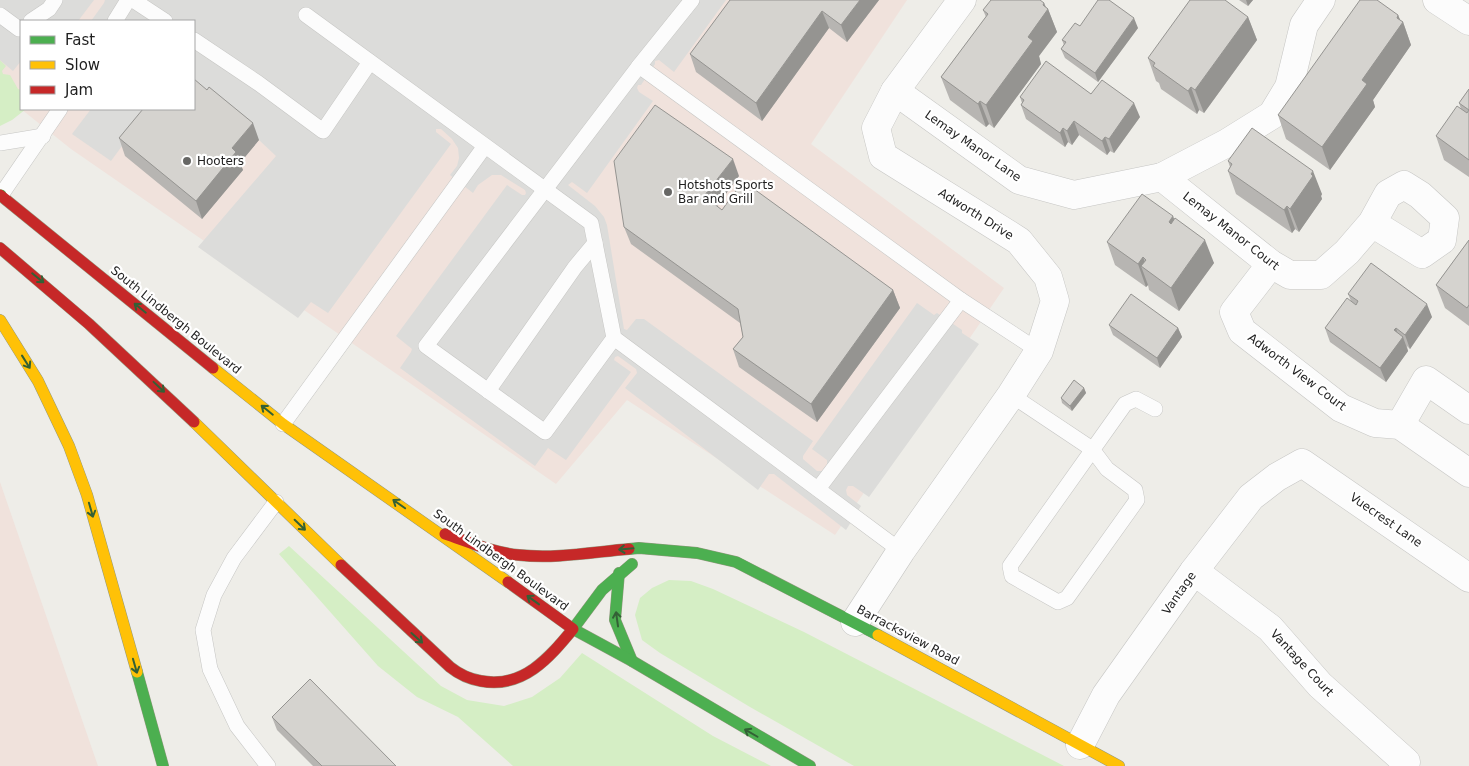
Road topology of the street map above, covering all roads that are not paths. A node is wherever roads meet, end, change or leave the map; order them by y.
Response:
1 (55, 0) edge
2 (128, 0) edge
3 (133, 0) edge
4 (692, 0) edge
5 (962, 0) edge
6 (1321, 0) edge
7 (1437, 0) edge
8 (0, 15) edge
9 (306, 15) dead end
10 (32, 20) edge
11 (116, 20) edge
12 (163, 20) edge
13 (1469, 21) edge
14 (20, 28) edge
15 (195, 41) edge
16 (370, 62) junction
17 (639, 66) junction
18 (894, 91) junction
19 (59, 110) edge
20 (42, 136) junction
21 (0, 143) edge
22 (486, 146) junction
23 (1162, 176) junction
24 (545, 190) junction
25 (0, 196) edge
26 (1372, 223) dead end
27 (595, 243) junction
28 (0, 248) edge
29 (1271, 264) junction
30 (960, 300) junction
31 (0, 320) edge
32 (614, 338) junction
33 (1039, 351) junction
34 (488, 391) junction
35 (1011, 396) junction
36 (1155, 409) dead end
37 (1469, 410) edge
38 (283, 424) junction
39 (1400, 425) junction
40 (1092, 450) junction
41 (1302, 462) joint
42 (1469, 473) edge
43 (818, 489) junction
44 (276, 502) junction
45 (439, 532) junction
46 (901, 551) junction
47 (675, 552) junction
48 (1194, 570) junction
49 (619, 574) junction
50 (1469, 578) edge
51 (855, 622) junction
52 (573, 629) junction
53 (632, 661) junction
54 (1080, 745) junction
55 (1406, 762) dead end
56 (162, 766) edge
57 (268, 766) edge
58 (810, 766) edge
59 (1120, 766) edge

1 - 10 lane
2 - 11 lane
3 - 12 lane
4 - 17 lane
5 - 18 street, Adworth Drive
6 - 23 street, Lemay Manor Lane
7 - 13 street
8 - 14 lane
9 - 16 lane
15 - 16 lane
16 - 22 lane
17 - 24 lane
17 - 30 lane
18 - 23 street, Lemay Manor Lane
18 - 33 street, Adworth Drive
19 - 20 lane
20 - 21 lane
20 - 25 lane
22 - 24 lane
22 - 38 lane
23 - 29 street, Lemay Manor Court
24 - 27 lane
24 - 34 lane
38 -> 25 main road, South Lindbergh Boulevard
26 - 29 street, Lemay Manor Court
27 - 32 lane
27 - 34 lane
28 -> 44 main road, South Lindbergh Boulevard
29 - 39 street, Adworth View Court
30 - 33 lane
30 - 43 lane
31 -> 56 main road
32 - 34 lane
32 - 43 lane
33 - 35 street, Adworth Drive
35 - 40 lane
35 - 46 street, Adworth Drive
36 - 40 lane
37 - 39 street
45 -> 38 main road, South Lindbergh Boulevard
39 - 42 street
40 - 40 lane
41 - 48 street, Vantage
41 - 50 street, Vuecrest Lane
43 - 46 lane
44 -> 52 main road, South Lindbergh Boulevard
44 - 57 lane
47 -> 45 main road, Barracksview Road
52 -> 45 main road, South Lindbergh Boulevard
46 - 51 street, Adworth Drive
47 - 49 main road, Barracksview Road
47 - 51 main road, Barracksview Road
48 - 54 street, Vantage
48 - 55 street, Vantage Court
49 - 52 main road, Barracksview Road
53 -> 49 main road
51 - 54 main road, Barracksview Road
52 - 53 main road
58 -> 53 main road
54 - 59 main road, Barracksview Road

